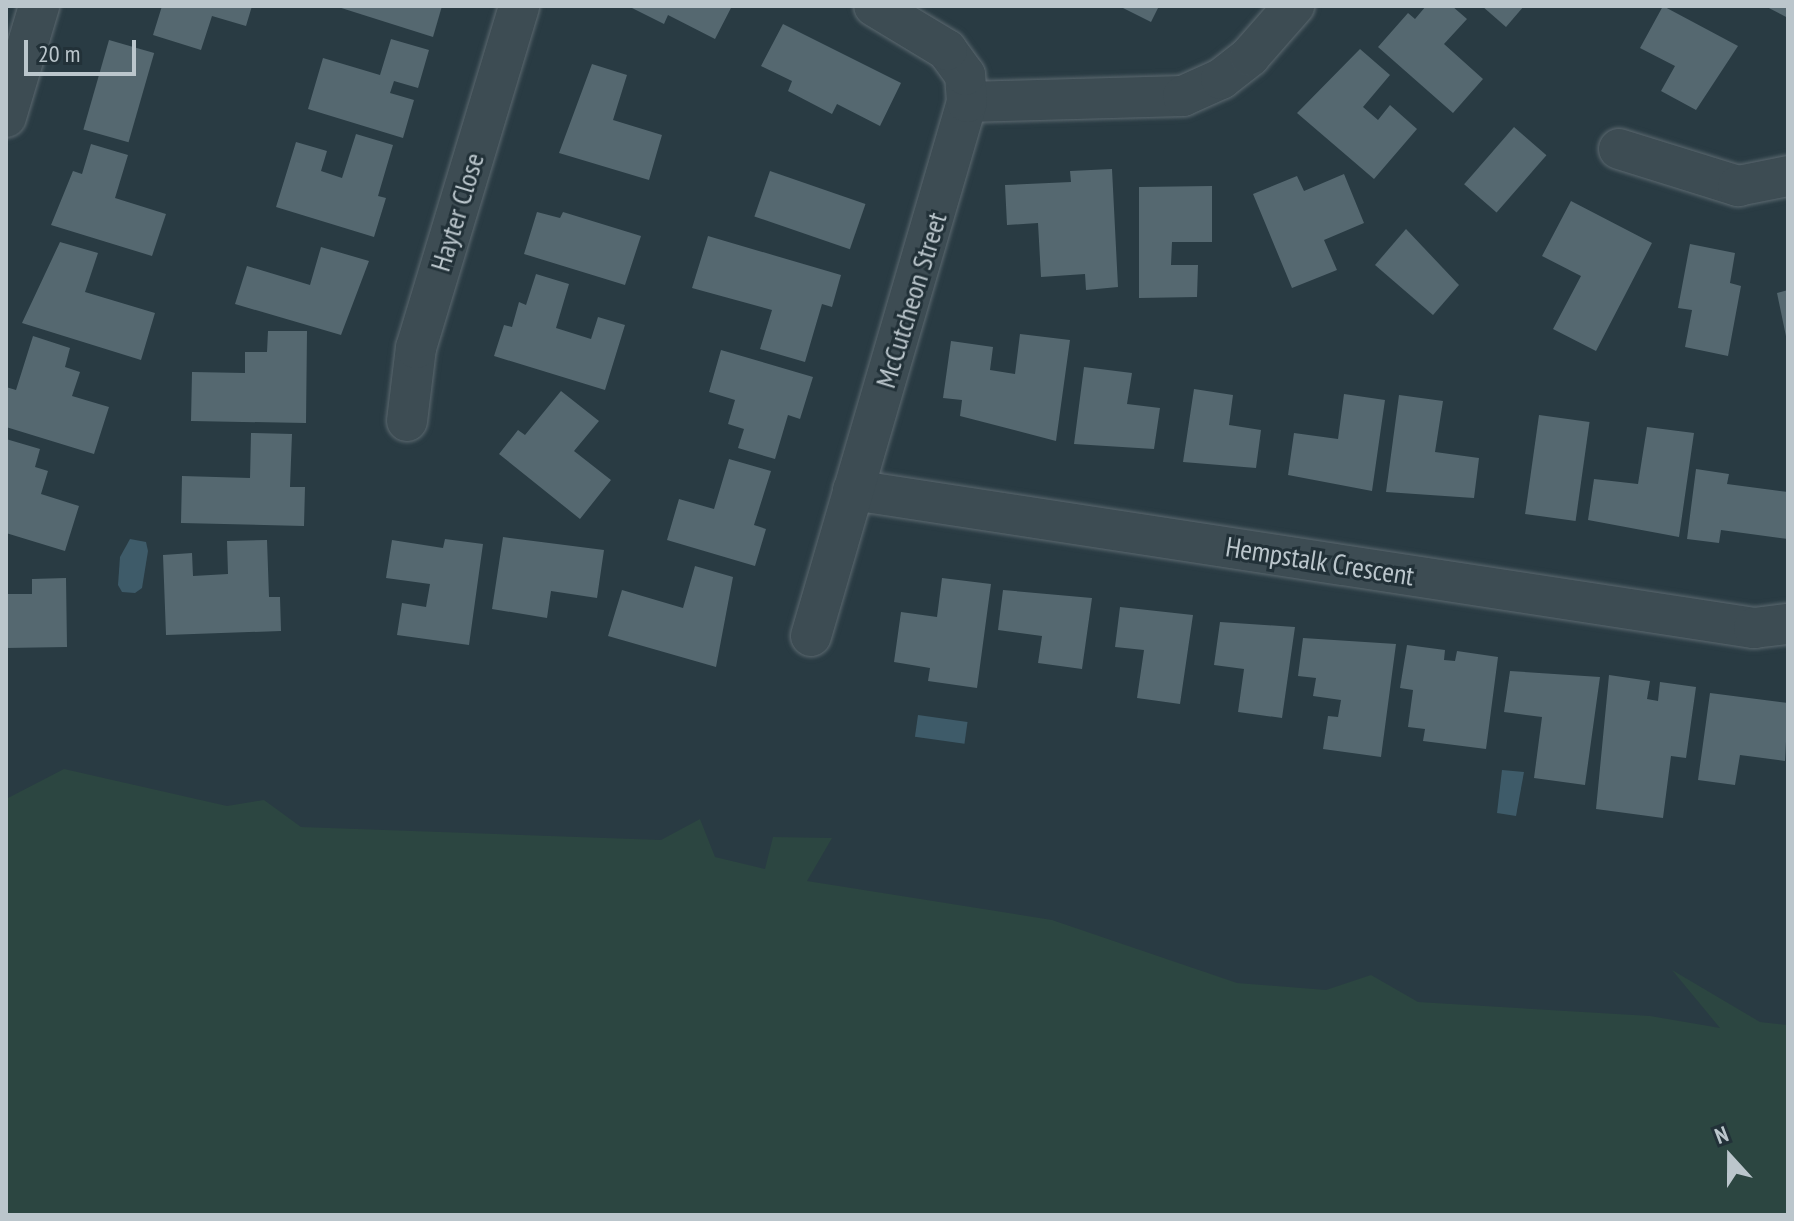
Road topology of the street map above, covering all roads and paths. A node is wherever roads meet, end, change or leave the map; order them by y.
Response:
1 (39, 6) edge
2 (519, 6) edge
3 (874, 6) edge
4 (1294, 6) edge
5 (967, 102) junction
6 (6, 117) edge
7 (1619, 149) dead end
8 (1788, 176) edge
9 (407, 421) dead end
10 (853, 490) junction
11 (1788, 624) edge
12 (811, 636) dead end

1 - 6 street
2 - 9 street, Hayter Close
3 - 5 street
4 - 5 street
5 - 10 street, McCutcheon Street
7 - 8 street
10 - 11 street, Hempstalk Crescent
10 - 12 street, McCutcheon Street

